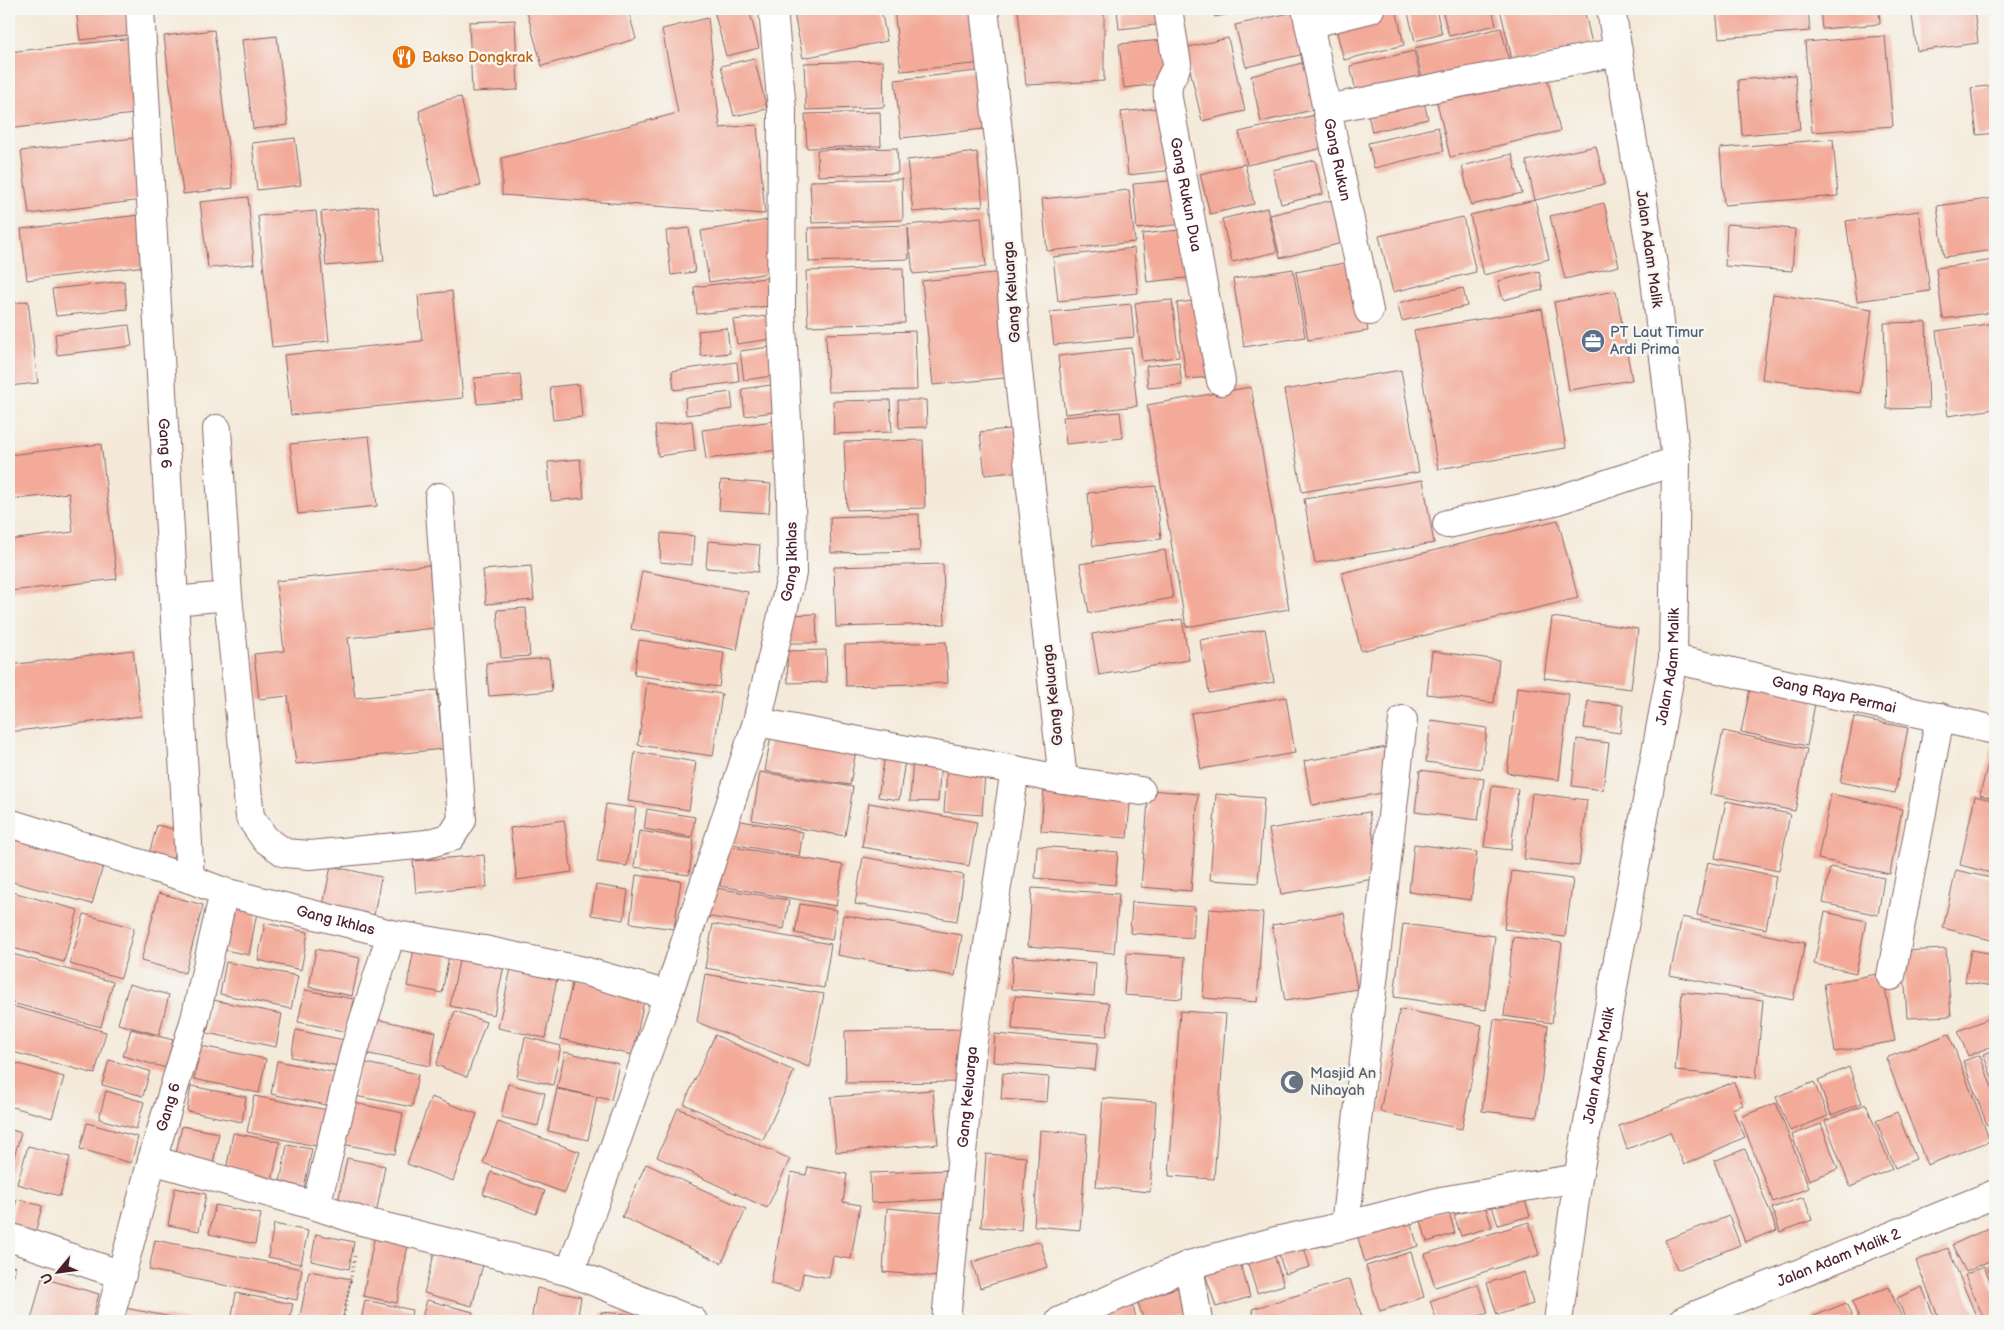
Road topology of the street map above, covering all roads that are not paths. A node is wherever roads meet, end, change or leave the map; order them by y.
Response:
1 (140, 9) edge
2 (772, 9) edge
3 (984, 9) edge
4 (1168, 9) edge
5 (1370, 9) edge
6 (1611, 9) edge
7 (1308, 16) edge
8 (1618, 52) junction
9 (1327, 109) junction
10 (1369, 311) dead end
11 (1220, 382) dead end
12 (217, 429) dead end
13 (1676, 461) junction
14 (439, 497) dead end
15 (1447, 524) dead end
16 (228, 596) junction
17 (174, 601) junction
18 (1674, 659) junction
19 (1940, 716) junction
20 (1403, 720) dead end
21 (757, 722) junction
22 (1995, 730) edge
23 (1015, 770) junction
24 (1063, 780) junction
25 (1141, 791) dead end
26 (9, 822) edge
27 (190, 879) junction
28 (224, 892) junction
29 (391, 934) junction
30 (1891, 976) dead end
31 (668, 995) junction
32 (152, 1160) junction
33 (1578, 1178) junction
34 (1995, 1194) edge
35 (316, 1206) junction
36 (1345, 1226) junction
37 (9, 1236) edge
38 (1189, 1265) junction
39 (570, 1272) junction
40 (122, 1275) junction
41 (109, 1321) edge
42 (693, 1321) edge
43 (946, 1321) edge
44 (1060, 1321) edge
45 (1198, 1321) edge
46 (1558, 1321) edge
47 (1682, 1321) edge

1 - 17 street, Gang 6
2 - 21 street, Gang Ikhlas
3 - 24 street, Gang Keluarga
4 - 11 street, Gang Rukun Dua
5 - 7 street
6 - 8 street, Jalan Adam Malik
7 - 9 street, Gang Rukun
8 - 9 street
8 - 13 street, Jalan Adam Malik
9 - 10 street, Gang Rukun
12 - 16 street
13 - 15 street
13 - 18 street, Jalan Adam Malik
14 - 16 street
16 - 17 street
17 - 27 street, Gang 6
18 - 19 street, Gang Raya Permai
18 - 33 street, Jalan Adam Malik
19 - 22 street, Gang Raya Permai
19 - 30 street
20 - 36 street
21 - 23 street
21 - 31 street, Gang Ikhlas
23 - 24 street
23 - 43 street, Gang Keluarga
24 - 25 street
26 - 27 street, Gang Ikhlas
27 - 28 street, Gang Ikhlas
28 - 29 street, Gang Ikhlas
28 - 32 street, Gang 6
29 - 31 street, Gang Ikhlas
29 - 35 street
31 - 39 street, Gang Ikhlas
32 - 35 street
32 - 40 street, Gang 6
33 - 36 street
33 - 46 street, Jalan Adam Malik
34 - 47 street, Jalan Adam Malik 2
35 - 39 street
36 - 38 street
37 - 40 street
38 - 44 street
38 - 45 street
39 - 42 street
40 - 41 street, Gang 6

